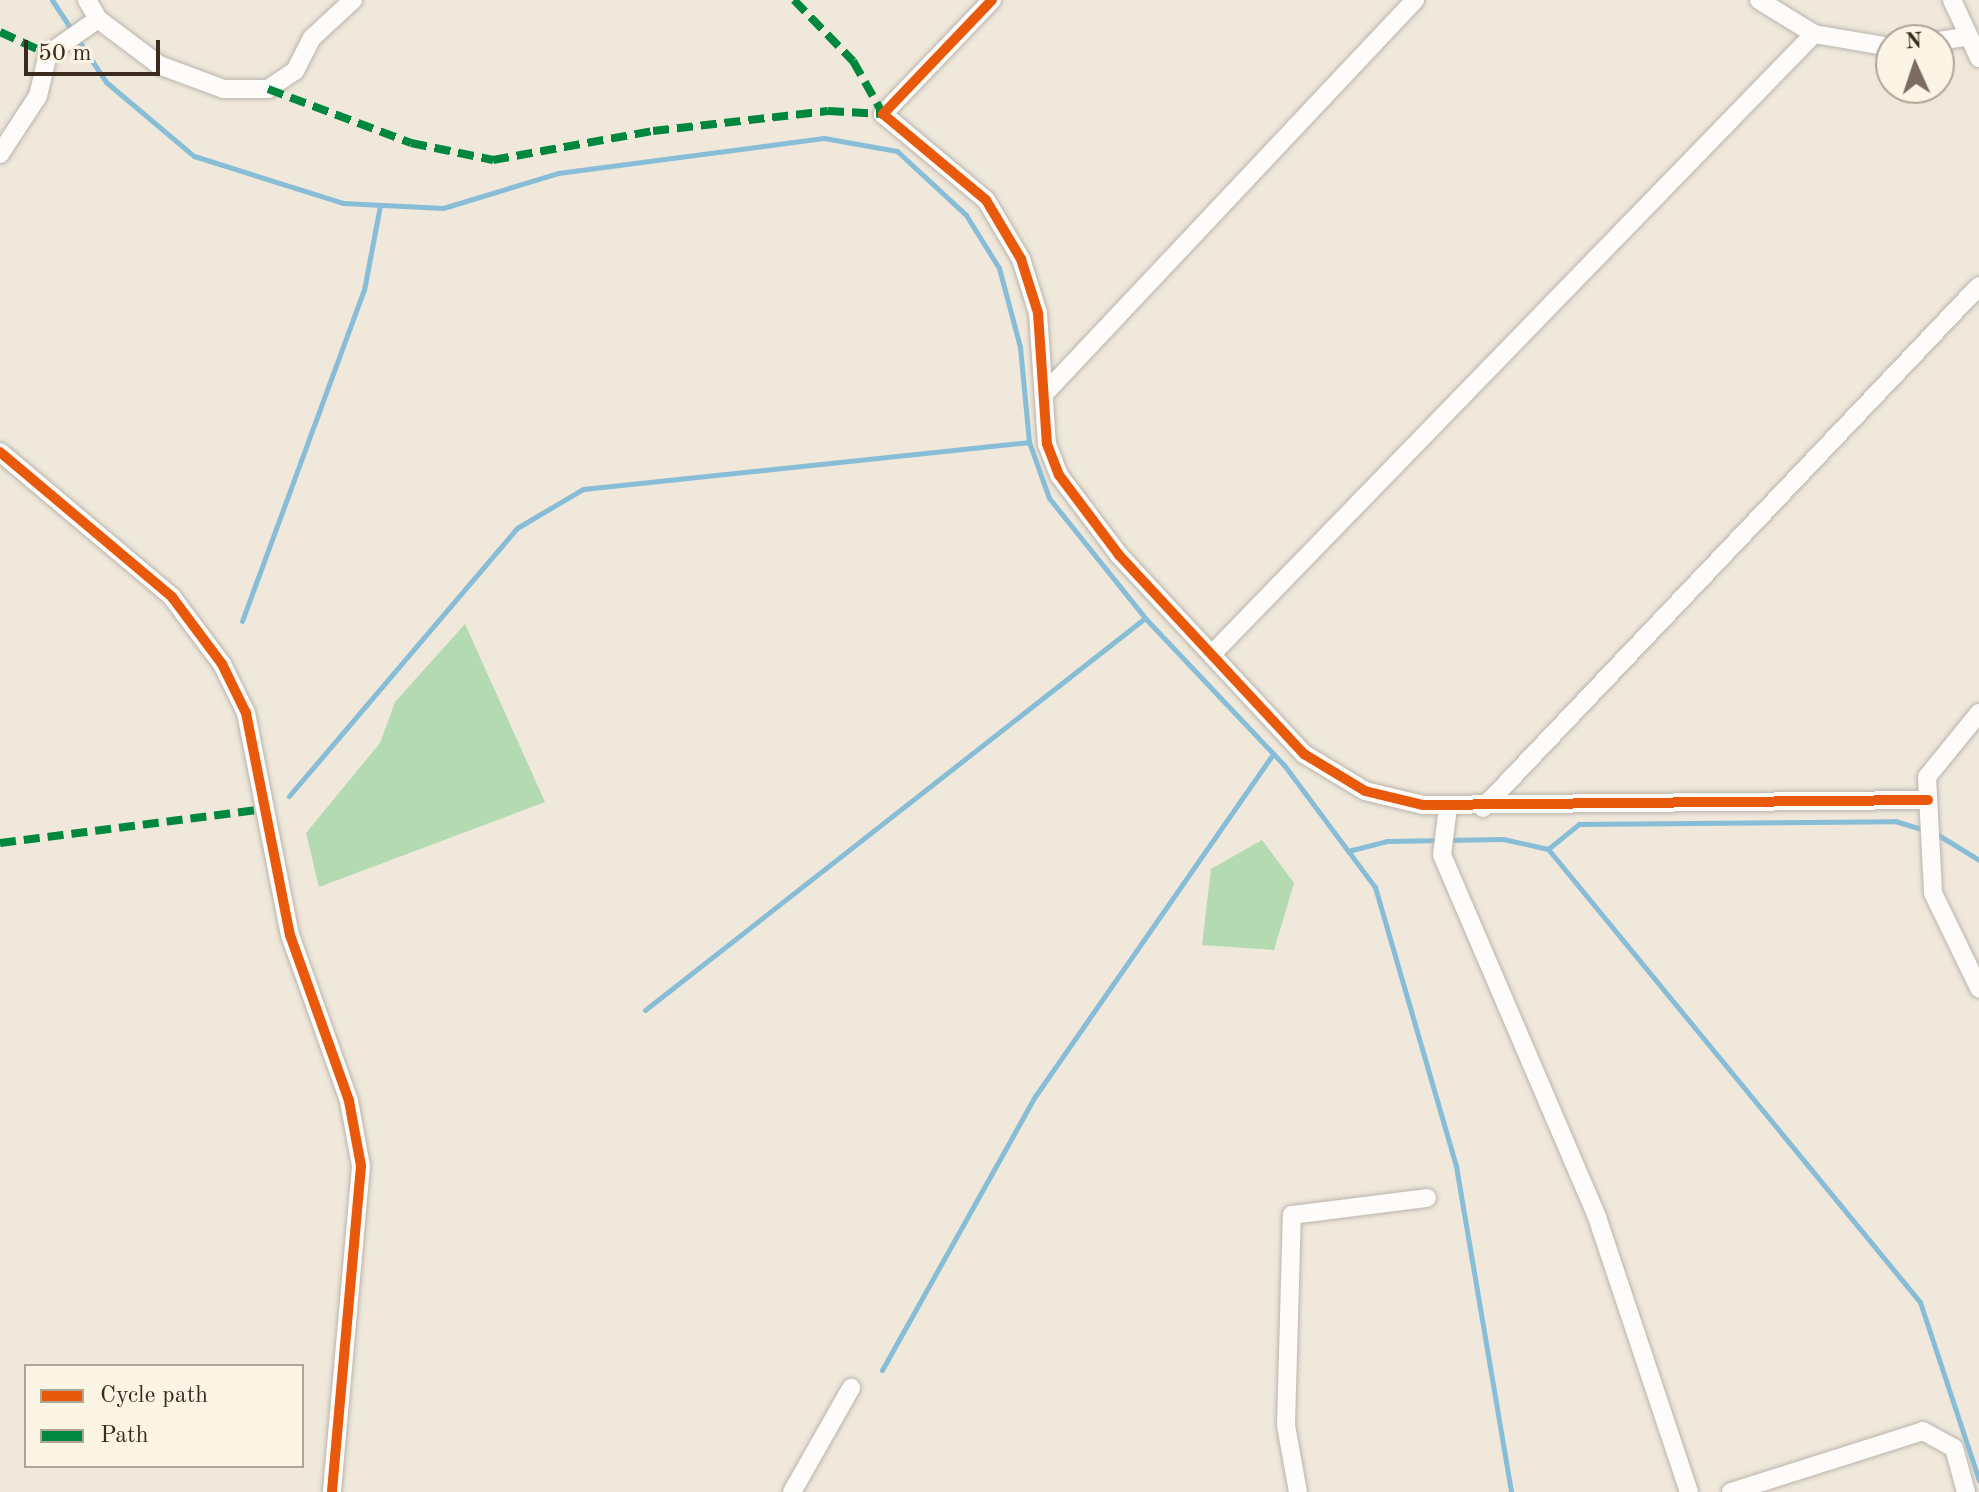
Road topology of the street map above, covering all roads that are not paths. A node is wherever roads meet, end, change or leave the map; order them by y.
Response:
1 (87, 0) edge
2 (353, 0) edge
3 (992, 0) edge
4 (1415, 0) edge
5 (1759, 0) edge
6 (1952, 0) edge
7 (98, 19) junction
8 (1814, 34) junction
9 (1969, 36) junction
10 (1955, 38) edge
11 (1875, 44) edge
12 (1979, 58) edge
13 (0, 154) edge
14 (1979, 286) edge
15 (1045, 393) junction
16 (0, 452) edge
17 (1213, 653) junction
18 (1979, 713) edge
19 (1928, 800) junction
20 (1448, 807) junction
21 (1483, 808) junction
22 (1979, 988) edge
23 (1427, 1198) dead end
24 (851, 1388) dead end
25 (332, 1492) edge
26 (792, 1492) edge
27 (1298, 1492) edge
28 (1689, 1492) edge
29 (1731, 1492) edge
30 (1966, 1492) edge

1 - 7 street
2 - 7 street
3 - 15 street
4 - 15 street
5 - 8 street
6 - 9 street
7 - 13 street
8 - 11 street
8 - 17 street
9 - 10 street
9 - 12 street
14 - 21 street
15 - 17 street
16 - 25 street
17 - 20 street
18 - 19 street
19 - 21 street
19 - 22 street
20 - 21 street
20 - 28 street
23 - 27 street
24 - 26 street
29 - 30 street

